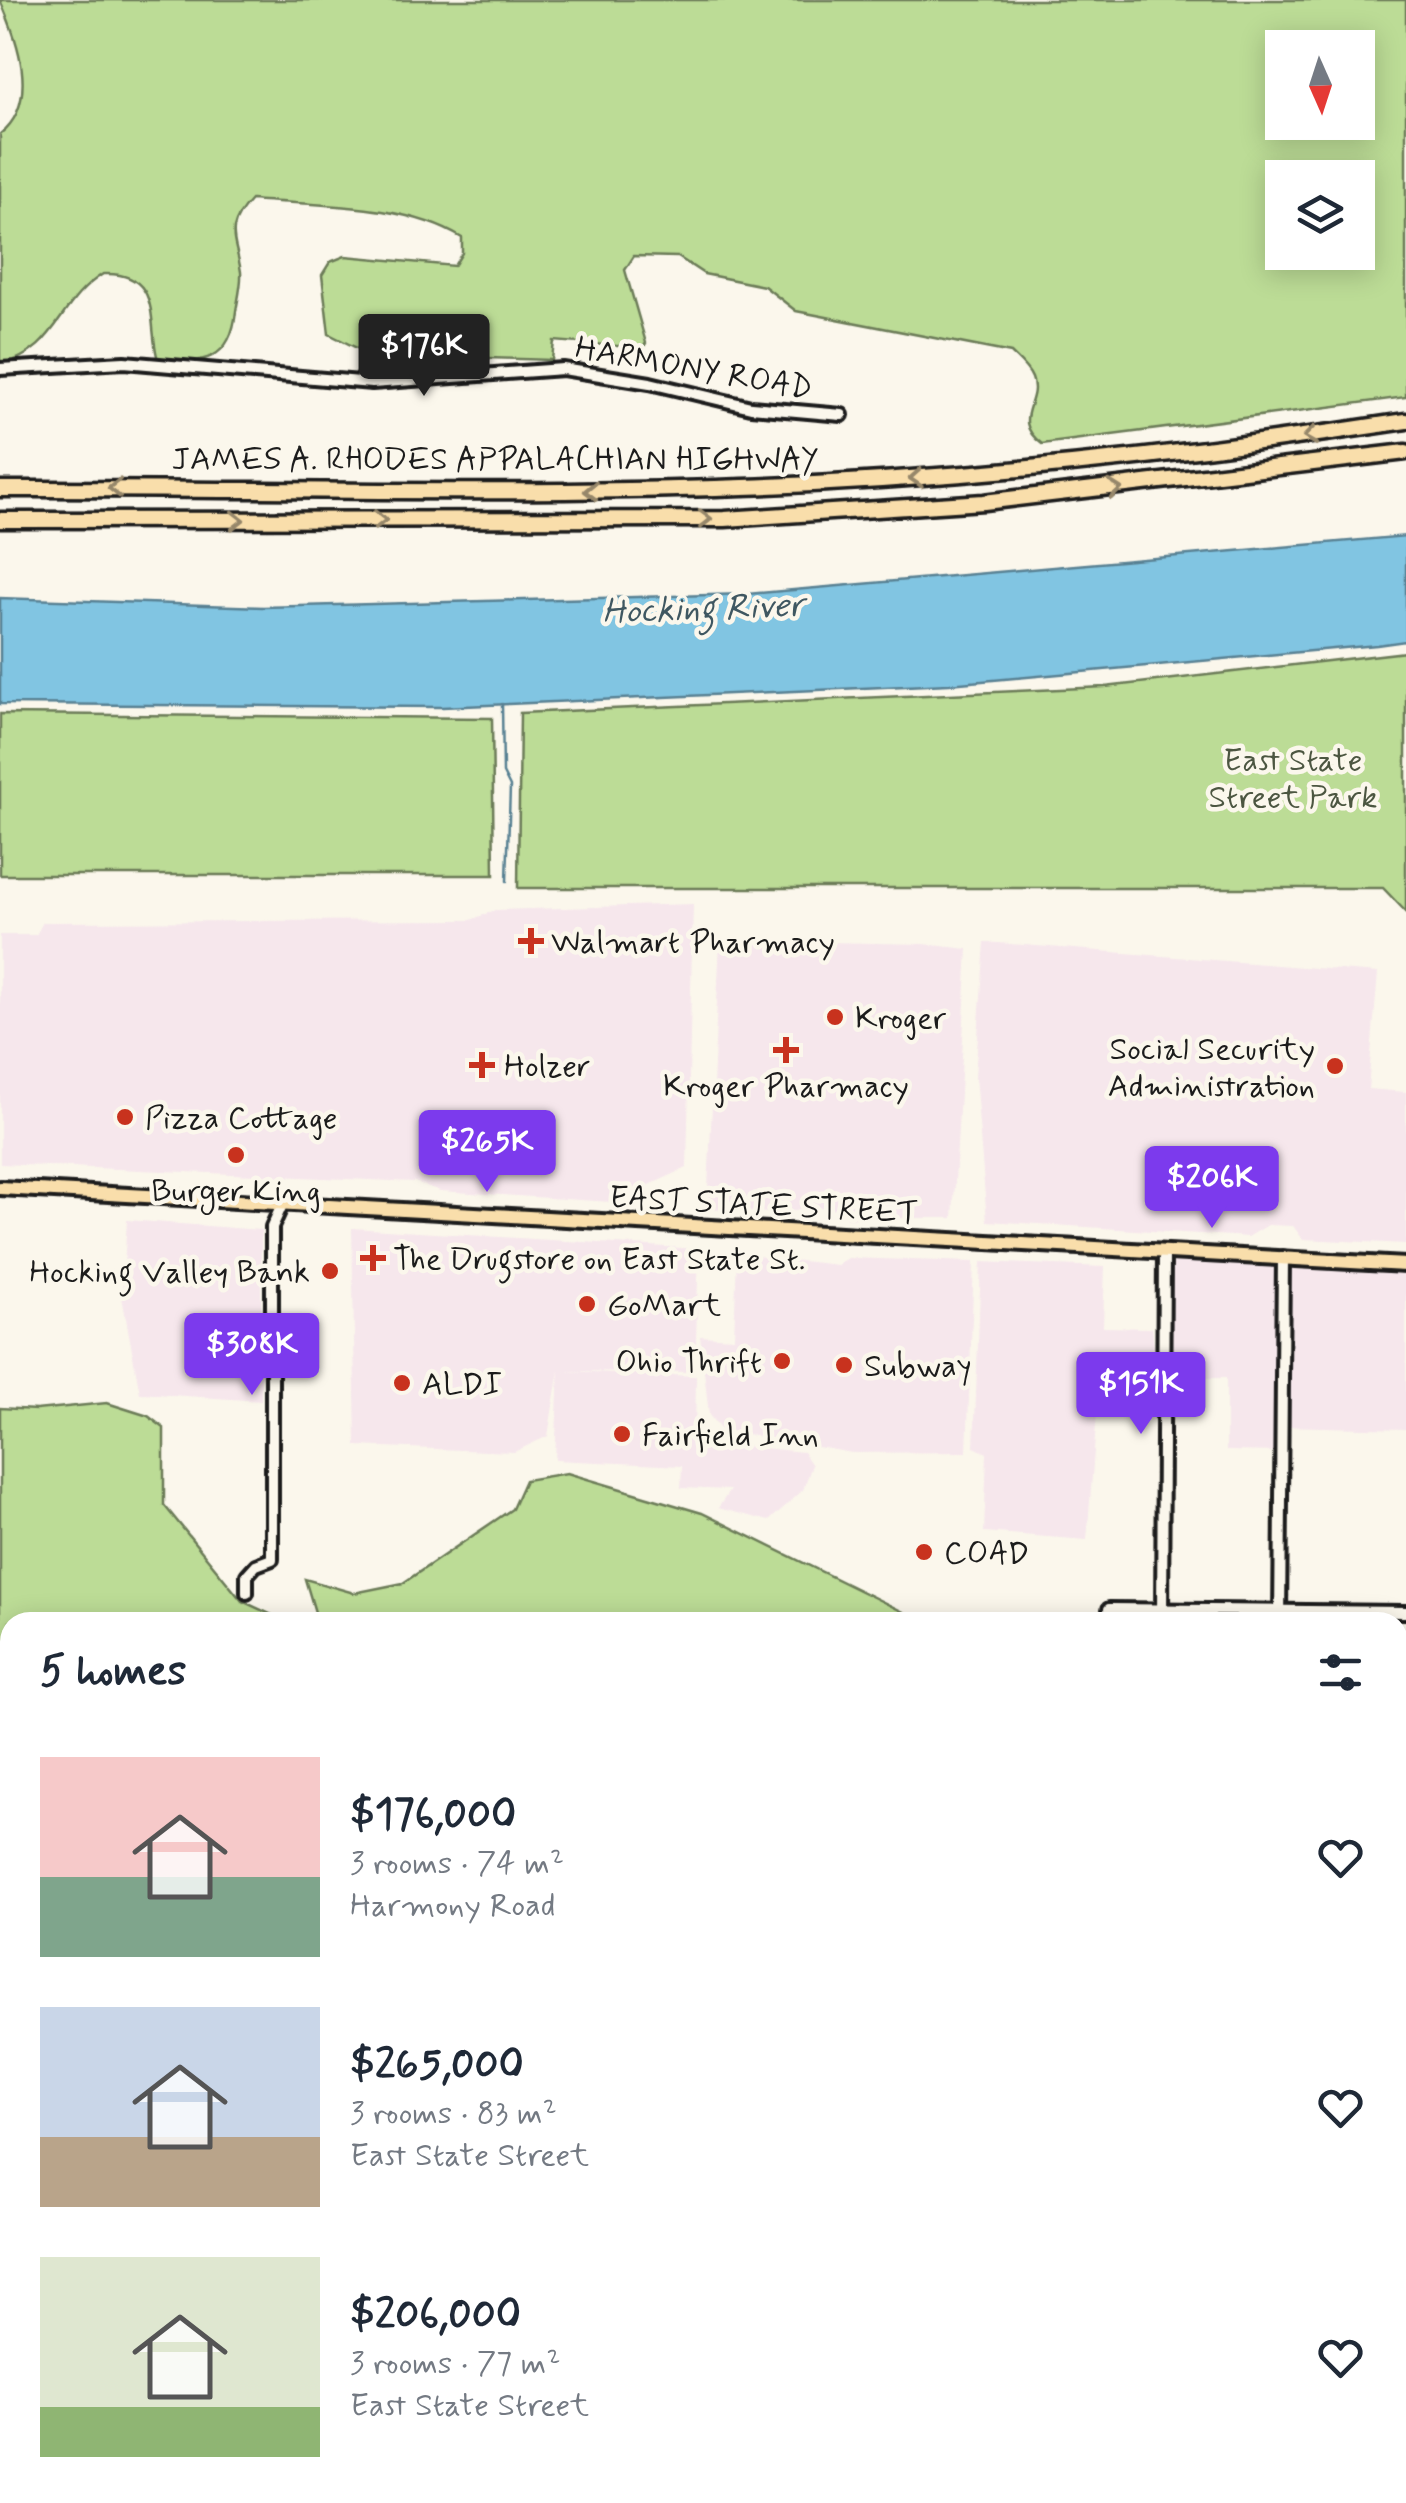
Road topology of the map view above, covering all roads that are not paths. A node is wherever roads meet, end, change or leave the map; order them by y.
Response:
1 (0, 369) edge
2 (842, 415) dead end
3 (1406, 422) edge
4 (1406, 452) edge
5 (0, 489) edge
6 (0, 520) edge
7 (0, 1188) edge
8 (282, 1205) junction
9 (1164, 1251) junction
10 (1283, 1257) junction
11 (1406, 1265) edge
12 (247, 1593) dead end
13 (1109, 1608) dead end
14 (1133, 1612) edge
15 (1162, 1612) edge
16 (1280, 1612) edge

1 - 2 street, HARMONY ROAD
3 -> 5 highway, JAMES A. RHODES APPALACHIAN HIGHWAY
6 -> 4 highway, JAMES A. RHODES APPALACHIAN HIGHWAY
7 - 8 main road, EAST STATE STREET
8 - 9 main road, EAST STATE STREET
8 - 12 street
9 - 10 main road, EAST STATE STREET
9 - 15 street
10 - 11 main road, EAST STATE STREET
10 - 16 street
13 - 14 street

